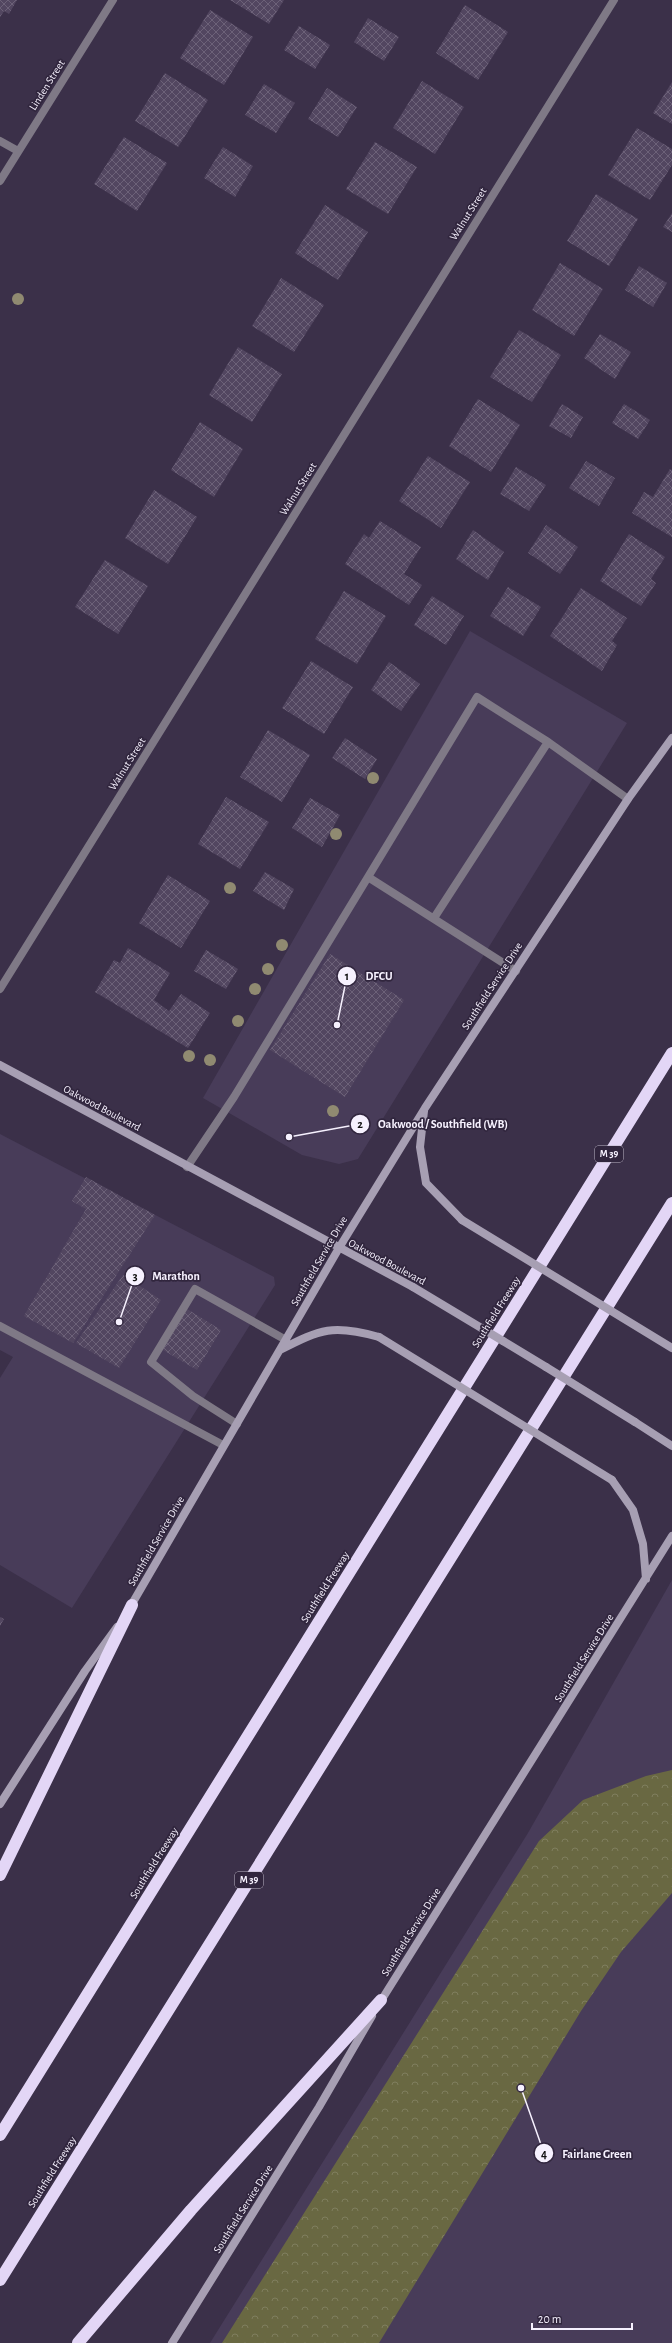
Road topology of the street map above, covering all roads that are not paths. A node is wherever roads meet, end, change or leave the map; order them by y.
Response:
1 (113, 0) edge
2 (614, 0) edge
3 (0, 141) edge
4 (18, 151) junction
5 (0, 181) edge
6 (672, 738) edge
7 (548, 742) junction
8 (628, 799) junction
9 (368, 877) junction
10 (434, 918) junction
11 (516, 971) junction
12 (0, 989) edge
13 (672, 1053) edge
14 (0, 1065) edge
15 (425, 1108) junction
16 (187, 1167) junction
17 (672, 1203) edge
18 (339, 1248) junction
19 (0, 1326) edge
20 (286, 1340) junction
21 (672, 1348) edge
22 (280, 1350) junction
23 (237, 1424) junction
24 (223, 1445) junction
25 (672, 1446) edge
26 (672, 1536) edge
27 (646, 1579) junction
28 (132, 1605) junction
29 (0, 1804) edge
30 (0, 1875) edge
31 (381, 2000) junction
32 (0, 2135) edge
33 (0, 2280) edge
34 (78, 2343) edge
35 (172, 2343) edge

1 - 4 street, Linden Street
2 - 12 street, Walnut Street
3 - 4 street
4 - 5 street, Linden Street
6 - 8 main road, Southfield Service Drive
7 - 8 street
7 - 9 street
7 - 10 street
8 - 11 main road, Southfield Service Drive
9 - 10 street
9 - 16 street
10 - 11 street
11 - 15 main road, Southfield Service Drive
13 - 32 highway, Southfield Freeway / M 39
14 - 16 main road, Oakwood Boulevard
15 - 18 main road, Southfield Service Drive
15 - 21 main road, bridge
16 - 18 main road, Oakwood Boulevard
17 - 33 highway, Southfield Freeway / M 39
18 - 20 main road, Southfield Service Drive
18 - 25 main road, Oakwood Boulevard, bridge
19 - 24 street
20 - 22 main road, Southfield Service Drive
20 - 23 street
22 - 23 main road, Southfield Service Drive
22 - 27 main road, bridge
23 - 24 main road, Southfield Service Drive
24 - 28 main road, Southfield Service Drive
26 - 27 main road, Southfield Service Drive
27 - 31 main road, Southfield Service Drive
28 - 29 main road, Southfield Service Drive
28 - 30 highway
31 - 34 highway
31 - 35 main road, Southfield Service Drive

